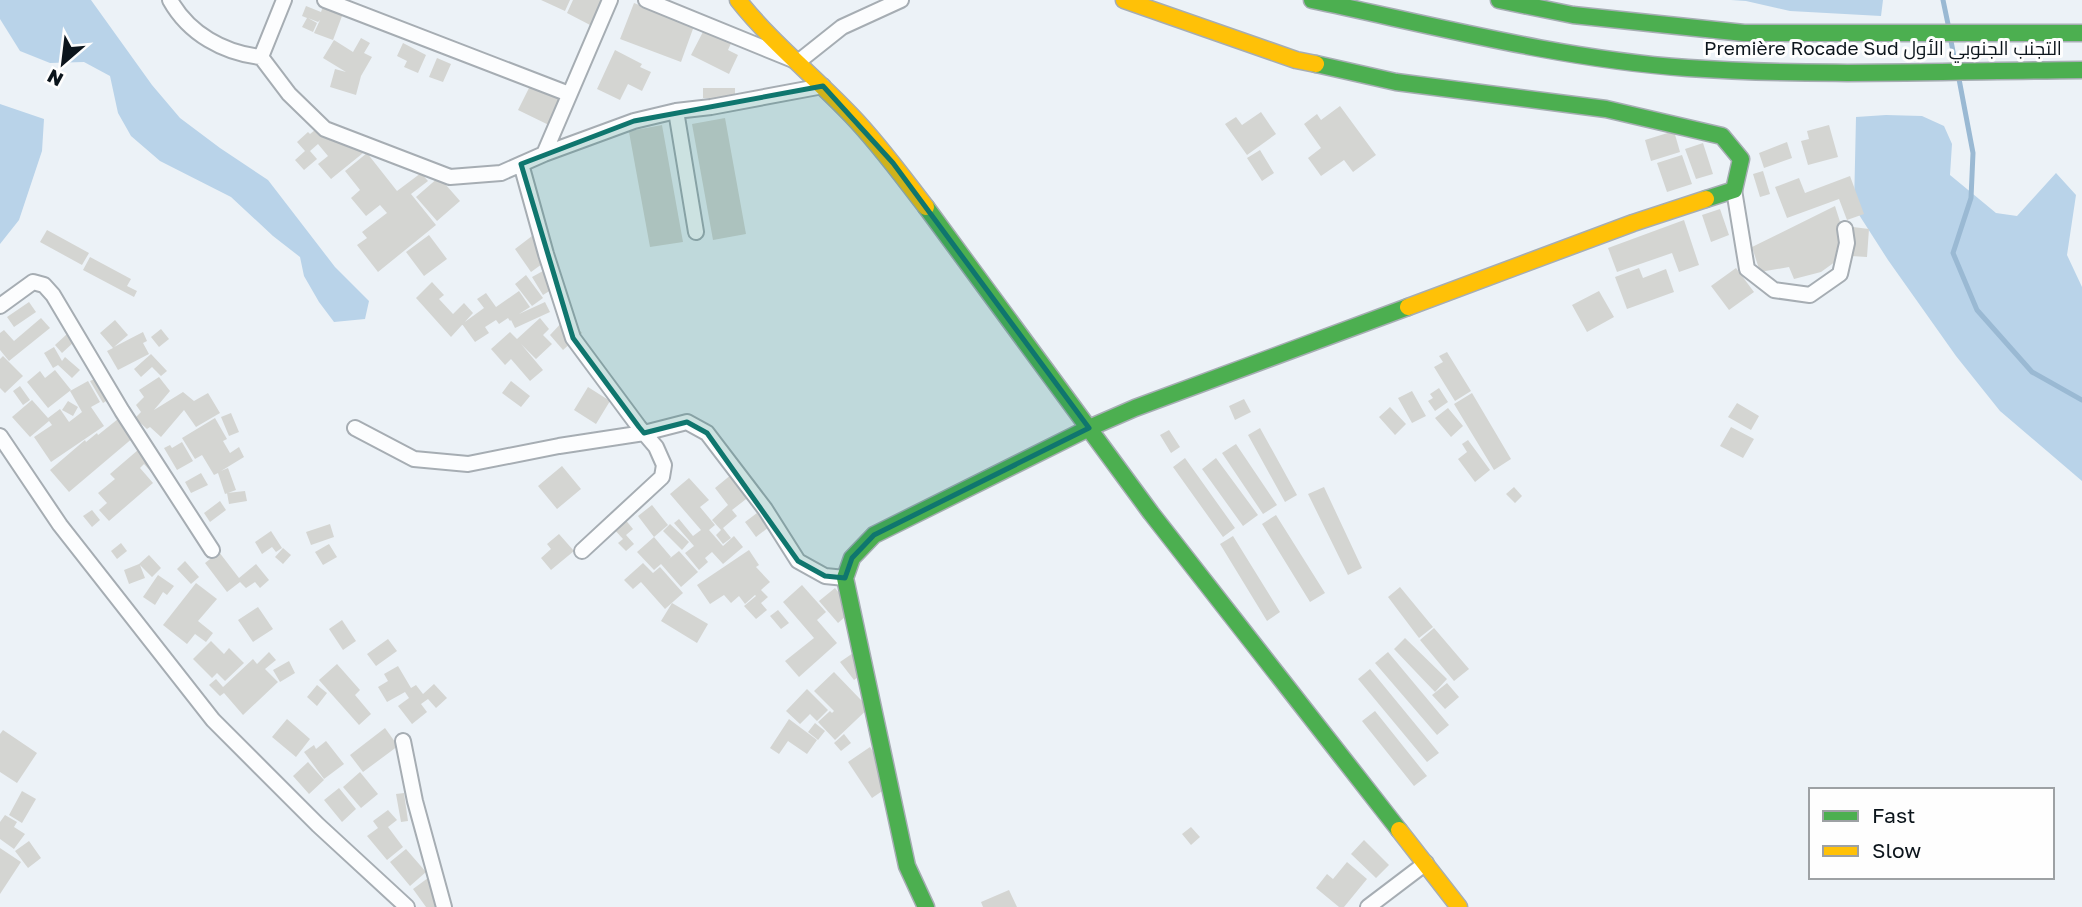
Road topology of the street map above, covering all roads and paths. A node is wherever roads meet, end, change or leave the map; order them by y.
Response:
1 (170, 0) edge
2 (284, 0) edge
3 (326, 0) edge
4 (610, 0) edge
5 (646, 0) edge
6 (738, 0) edge
7 (901, 0) edge
8 (1124, 0) edge
9 (1312, 0) edge
10 (1499, 0) edge
11 (683, 6) edge
12 (2082, 33) edge
13 (261, 57) junction
14 (798, 62) junction
15 (2082, 70) edge
16 (823, 86) junction
17 (569, 94) junction
18 (676, 111) junction
19 (544, 154) junction
20 (520, 164) junction
21 (1734, 190) junction
22 (1844, 229) dead end
23 (696, 232) dead end
24 (0, 306) edge
25 (355, 428) dead end
26 (1089, 428) junction
27 (645, 433) junction
28 (0, 436) edge
29 (212, 550) dead end
30 (582, 551) dead end
31 (845, 578) junction
32 (403, 741) dead end
33 (1426, 863) junction
34 (407, 907) edge
35 (444, 907) edge
36 (926, 907) edge
37 (1368, 907) edge
38 (1460, 907) edge

1 - 13 street
2 - 13 street
3 - 17 street
4 - 17 street
5 - 11 street
6 - 14 main road
7 - 14 street
8 - 21 main road
9 - 15 main road, Première Rocade Sud التجنب الجنوبي الأول
10 - 12 main road, Première Rocade Sud التجنب الجنوبي الأول
11 - 14 street
13 - 20 street
14 - 16 main road
16 - 18 street
16 - 26 main road
17 - 19 street
18 - 19 street
18 - 23 street
19 - 20 street
20 - 27 street
21 - 22 street
21 - 26 main road
24 - 29 street
25 - 27 street
26 - 31 main road
26 - 33 main road
27 - 30 street
27 - 31 street
28 - 34 street
31 - 36 main road
32 - 35 street
33 - 37 street
33 - 38 main road

